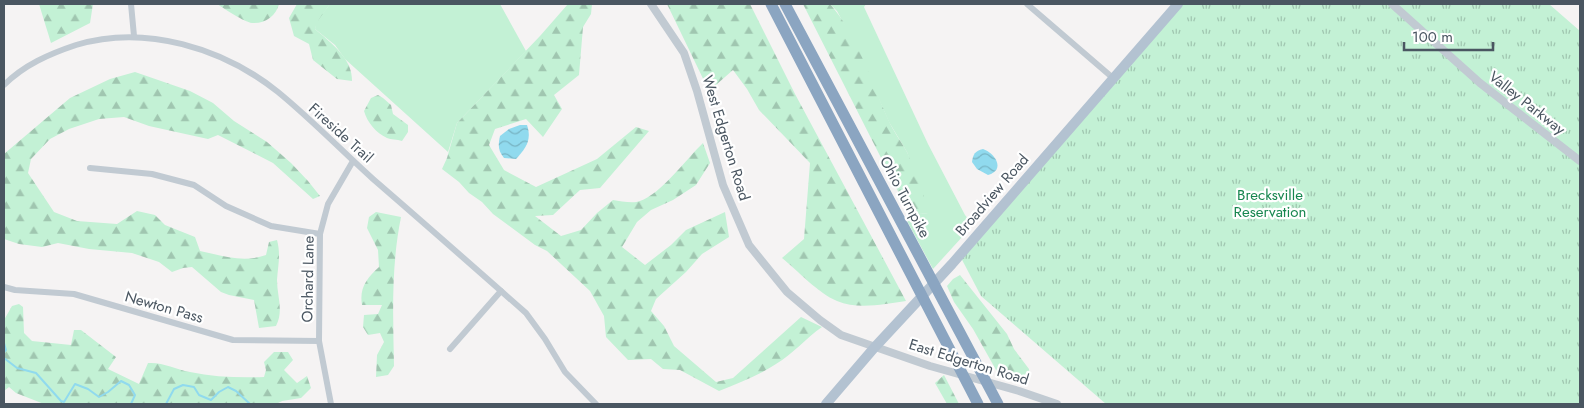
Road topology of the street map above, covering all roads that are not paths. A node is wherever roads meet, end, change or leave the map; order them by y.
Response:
1 (131, 4) edge
2 (651, 4) edge
3 (771, 4) edge
4 (785, 4) edge
5 (1027, 4) edge
6 (1178, 4) edge
7 (1392, 4) edge
8 (134, 36) junction
9 (1113, 78) junction
10 (4, 85) edge
11 (353, 161) junction
12 (1580, 161) edge
13 (90, 168) dead end
14 (320, 234) junction
15 (4, 287) edge
16 (500, 291) junction
17 (319, 341) junction
18 (874, 348) junction
19 (450, 349) dead end
20 (331, 404) edge
21 (596, 404) edge
22 (826, 404) edge
23 (978, 404) edge
24 (998, 404) edge
25 (1057, 404) edge

1 - 8 street
2 - 18 street, West Edgerton Road
3 - 23 highway, Ohio Turnpike
4 - 24 highway, Ohio Turnpike
5 - 9 street
6 - 9 main road, Broadview Road
7 - 12 street, Valley Parkway
8 - 10 street, Fireside Trail
8 - 11 street, Fireside Trail
9 - 18 main road, Broadview Road
11 - 14 street, Orchard Lane
11 - 16 street, Fireside Trail
13 - 14 street
14 - 17 street, Orchard Lane
15 - 17 street, Newton Pass
16 - 19 street
16 - 21 street, Fireside Trail
17 - 20 street, Orchard Lane
18 - 22 main road, Broadview Road
18 - 25 street, East Edgerton Road

